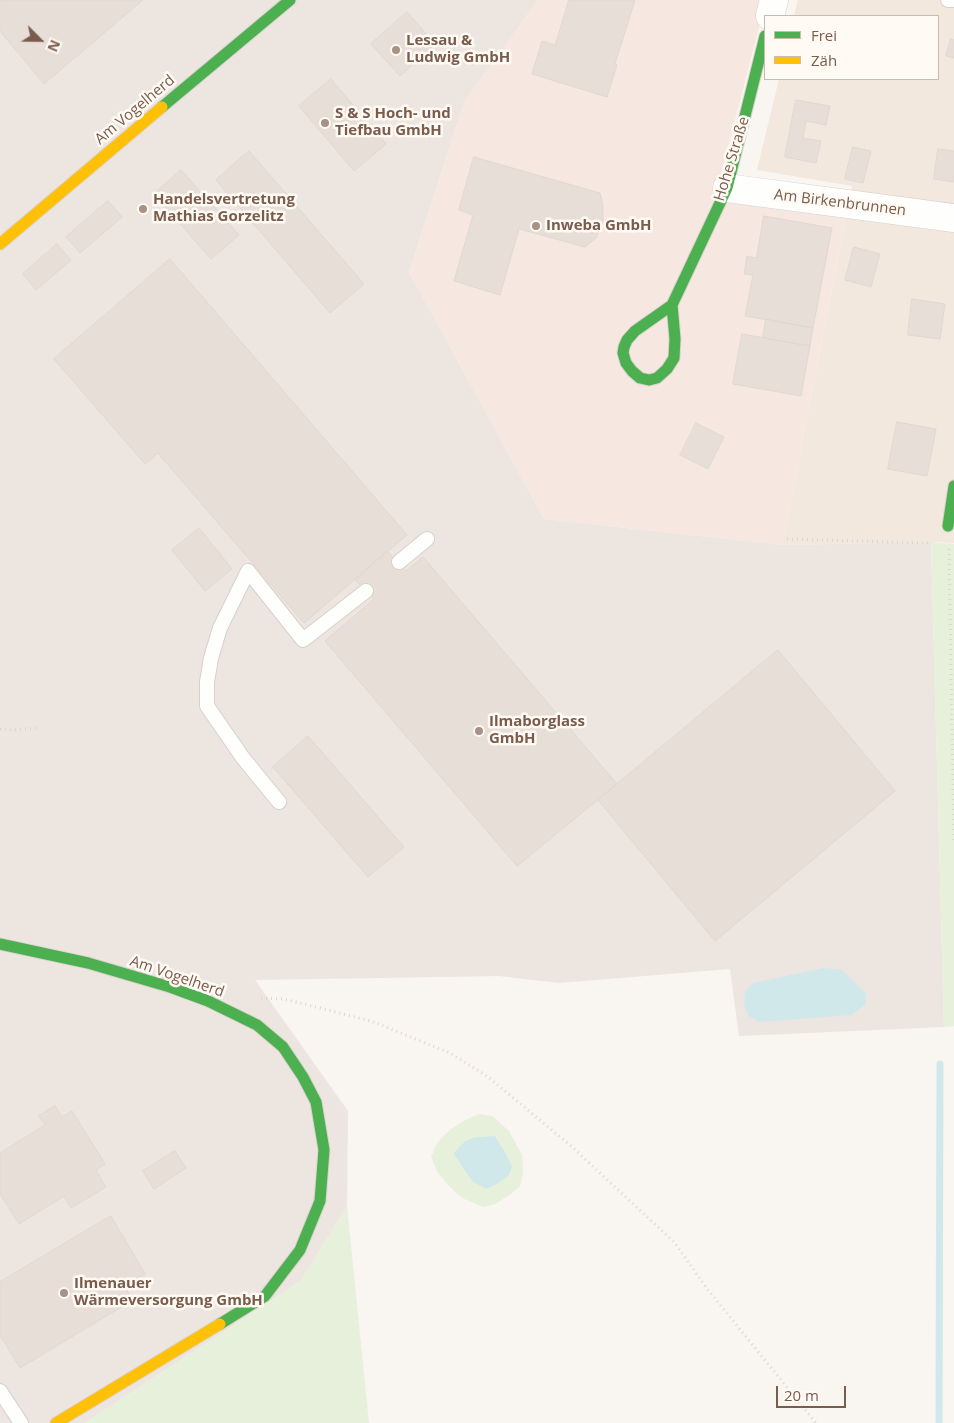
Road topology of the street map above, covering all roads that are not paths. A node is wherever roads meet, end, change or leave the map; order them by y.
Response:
1 (290, 0) edge
2 (774, 0) edge
3 (948, 0) edge
4 (954, 0) edge
5 (770, 15) edge
6 (764, 40) edge
7 (726, 188) junction
8 (954, 218) edge
9 (0, 244) edge
10 (672, 305) junction
11 (954, 486) edge
12 (948, 526) dead end
13 (427, 539) dead end
14 (399, 562) dead end
15 (366, 590) dead end
16 (279, 802) dead end
17 (0, 944) edge
18 (100, 949) dead end
19 (88, 963) junction
20 (0, 1391) edge
21 (21, 1423) edge
22 (56, 1423) edge

1 - 9 street, Am Vogelherd
2 - 5 street
3 - 4 lane
6 - 7 street, Hohe Straße
7 - 8 street, Am Birkenbrunnen
7 - 10 street, Hohe Straße
10 - 10 street, Hohe Straße
11 - 12 street
13 - 14 lane
15 - 16 lane
17 - 19 street, Am Vogelherd
18 - 19 lane
19 - 22 street, Am Vogelherd
20 - 21 lane

